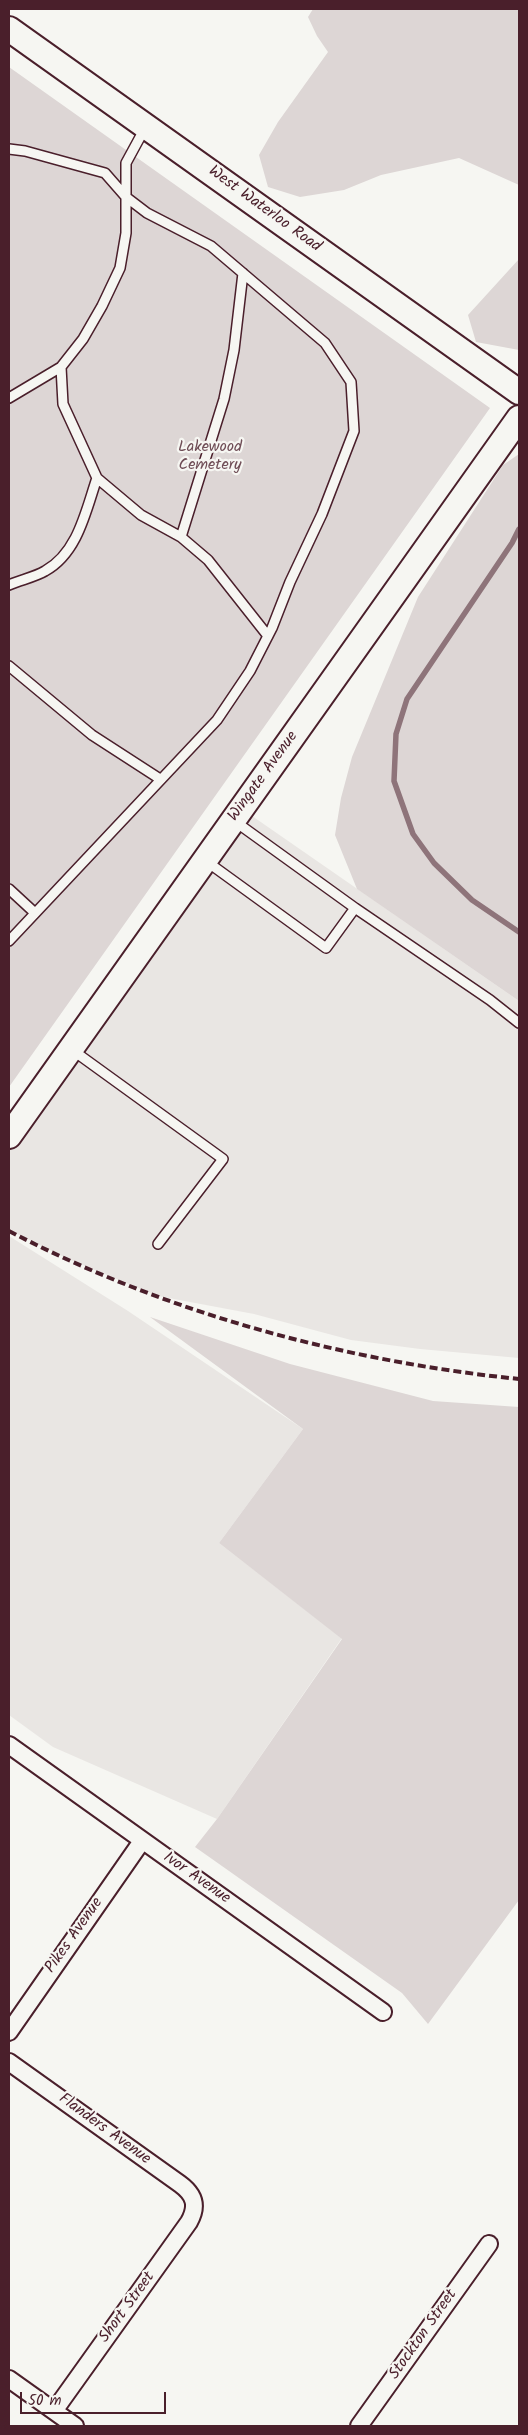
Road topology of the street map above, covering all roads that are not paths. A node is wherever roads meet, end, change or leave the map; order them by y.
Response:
1 (9, 29) edge
2 (146, 126) junction
3 (9, 149) edge
4 (126, 197) junction
5 (242, 273) junction
6 (61, 367) junction
7 (519, 392) edge
8 (9, 398) edge
9 (519, 418) edge
10 (97, 478) junction
11 (181, 537) junction
12 (9, 584) edge
13 (268, 636) junction
14 (9, 666) edge
15 (160, 780) junction
16 (233, 820) junction
17 (204, 860) junction
18 (9, 889) edge
19 (356, 908) junction
20 (34, 913) junction
21 (9, 941) edge
22 (519, 1023) edge
23 (71, 1049) junction
24 (9, 1136) edge
25 (158, 1244) dead end
26 (9, 1745) edge
27 (142, 1841) junction
28 (383, 2012) dead end
29 (9, 2032) edge
30 (9, 2062) edge
31 (195, 2203) joint
32 (488, 2244) dead end
33 (9, 2379) edge
34 (54, 2411) junction
35 (75, 2426) edge
36 (359, 2426) edge

1 - 2 street, West Waterloo Road
2 - 4 lane
2 - 7 street, West Waterloo Road
3 - 4 lane
4 - 5 lane
4 - 6 lane
5 - 11 lane
5 - 13 lane
6 - 8 lane
6 - 10 lane
9 - 16 street, Wingate Avenue
10 - 11 lane
10 - 12 lane
11 - 13 lane
13 - 15 lane
14 - 15 lane
15 - 20 lane
16 - 17 street, Wingate Avenue
16 - 19 lane
17 - 19 lane
17 - 23 street, Wingate Avenue
18 - 20 lane
19 - 22 lane
20 - 21 lane
23 - 24 street, Wingate Avenue
23 - 25 lane
26 - 27 street, Ivor Avenue
27 - 28 street, Ivor Avenue
27 - 29 street, Pikes Avenue
30 - 31 street, Flanders Avenue
31 - 34 street, Short Street
32 - 36 street, Stockton Street
33 - 34 street
34 - 35 street

